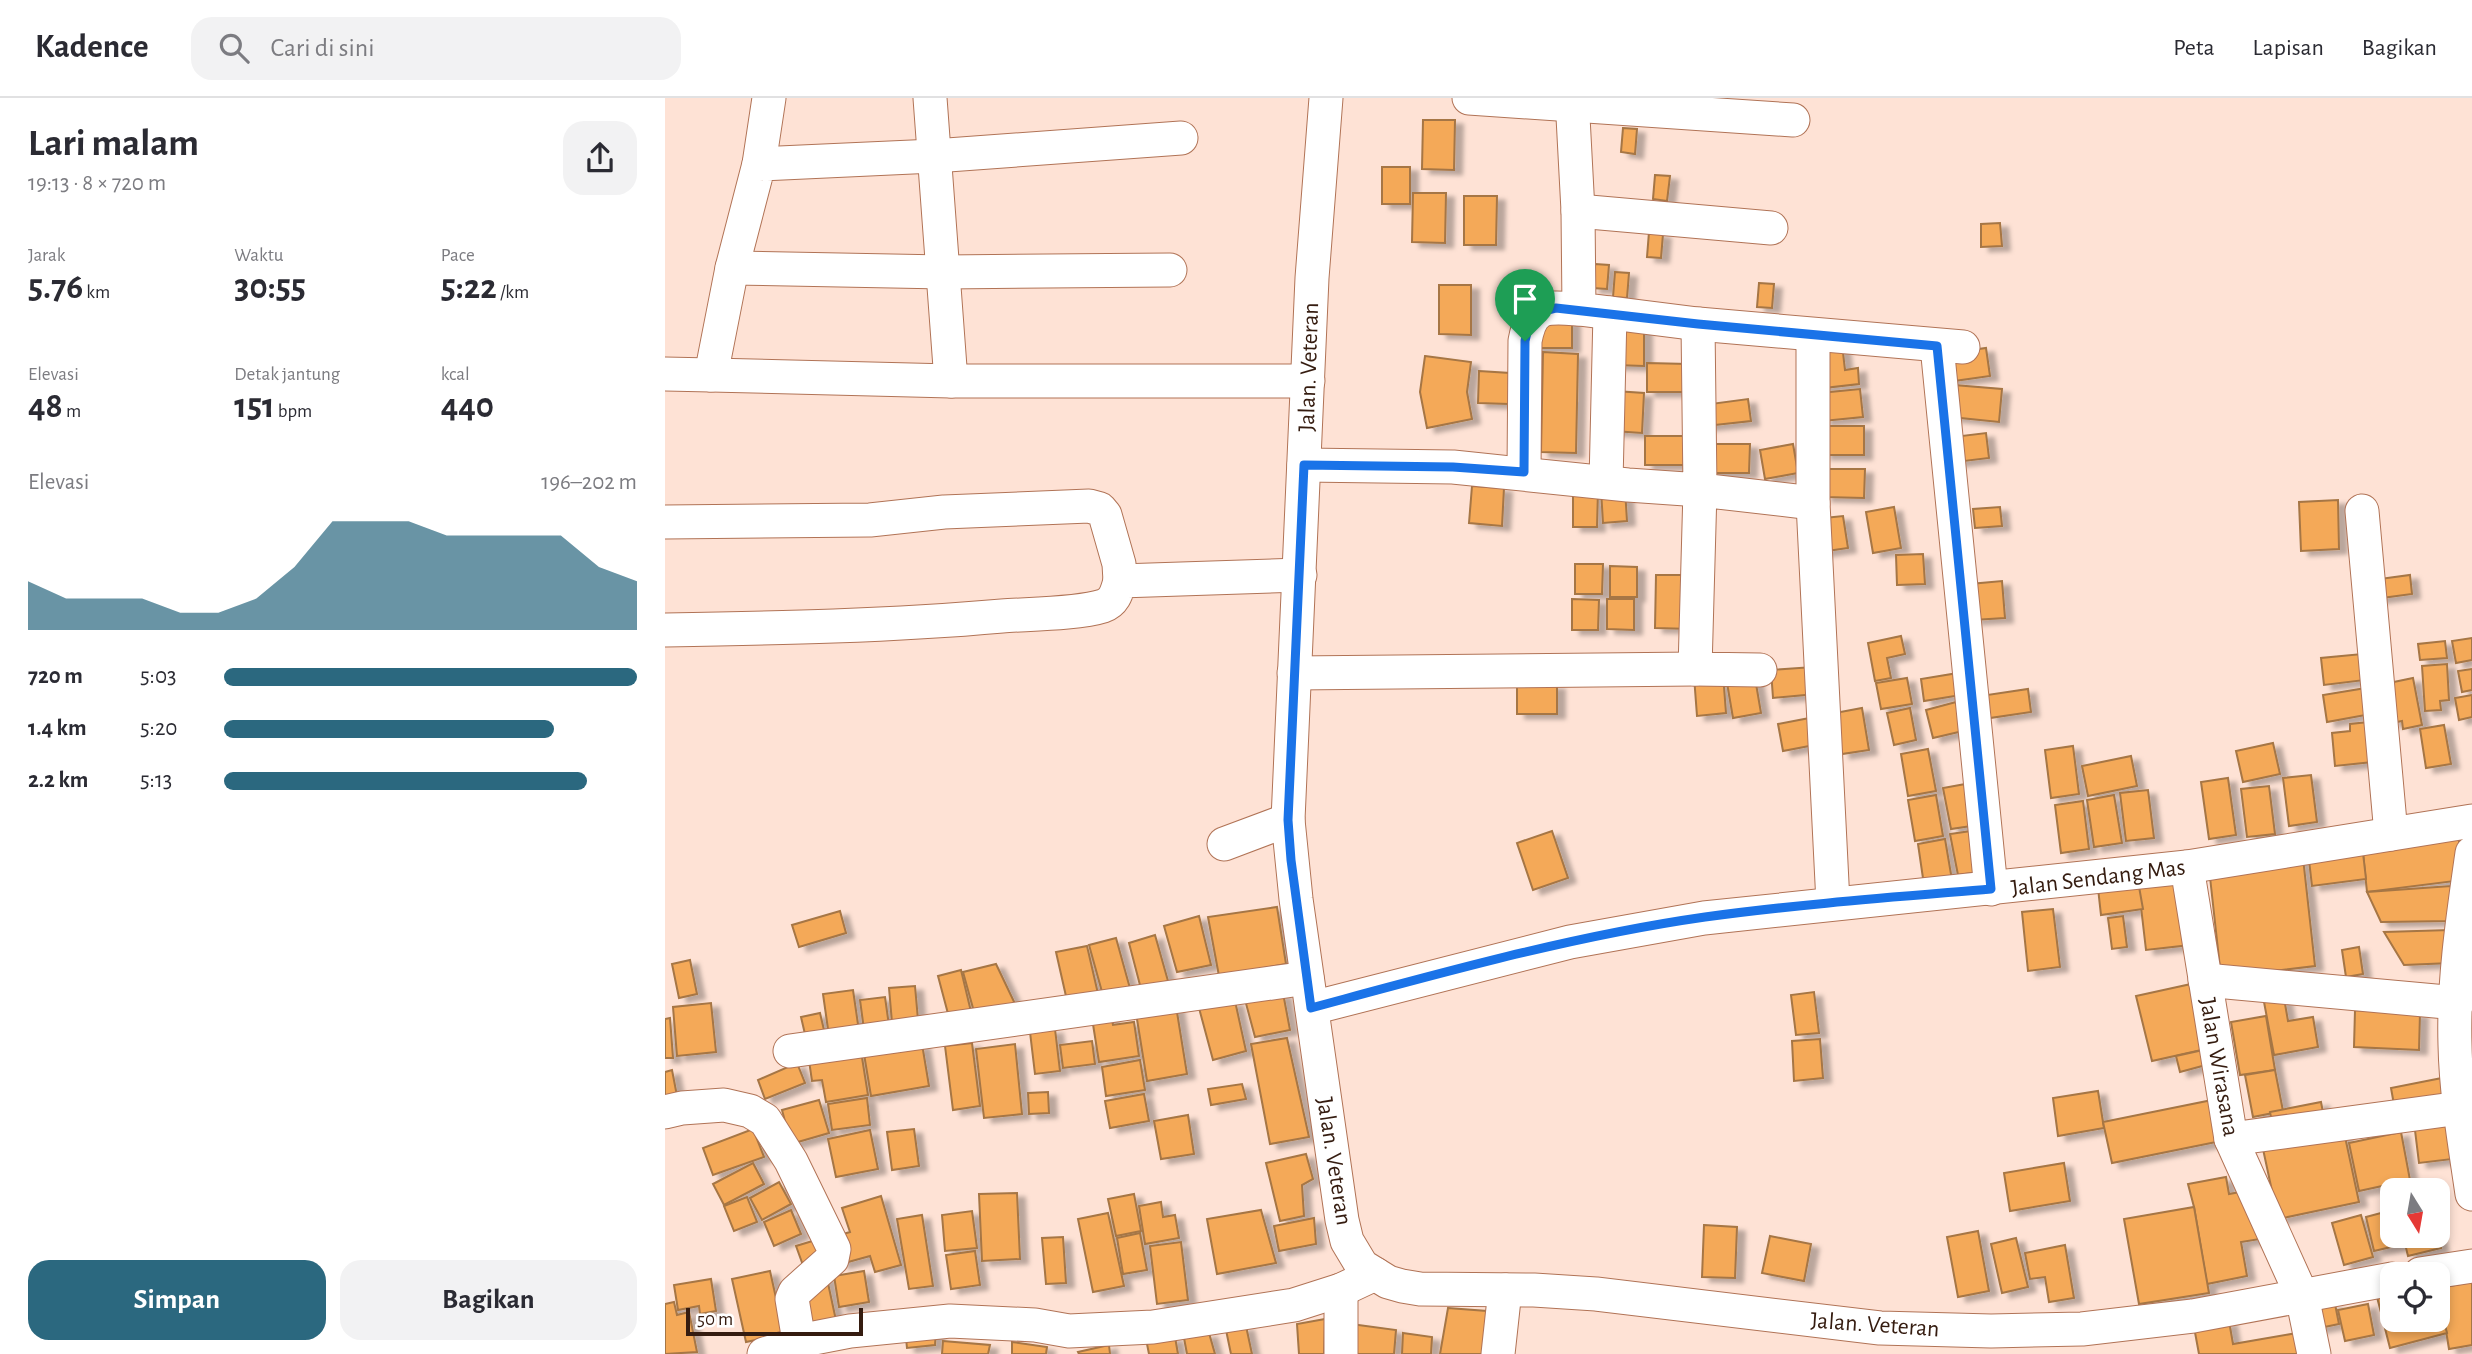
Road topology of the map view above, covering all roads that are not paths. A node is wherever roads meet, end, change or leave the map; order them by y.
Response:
1 (769, 98) edge
2 (930, 98) edge
3 (1326, 98) edge
4 (1469, 98) edge
5 (1572, 102) edge
6 (1793, 120) dead end
7 (1181, 138) dead end
8 (934, 156) junction
9 (759, 164) junction
10 (1578, 211) junction
11 (1772, 228) dead end
12 (732, 268) junction
13 (1170, 270) dead end
14 (944, 272) junction
15 (1595, 311) junction
16 (1698, 324) junction
17 (1813, 335) junction
18 (665, 374) edge
19 (711, 375) junction
20 (951, 381) junction
21 (1308, 381) junction
22 (1304, 465) junction
23 (1524, 472) junction
24 (1606, 482) junction
25 (1700, 490) junction
26 (1813, 503) junction
27 (2362, 511) dead end
28 (665, 522) edge
29 (1300, 575) junction
30 (1120, 581) junction
31 (665, 630) edge
32 (1695, 670) junction
33 (1760, 670) dead end
34 (1294, 673) junction
35 (1288, 820) junction
36 (2472, 821) edge
37 (2391, 834) junction
38 (1224, 844) dead end
39 (2472, 853) edge
40 (2187, 867) junction
41 (1991, 889) junction
42 (1833, 903) junction
43 (2205, 980) junction
44 (1309, 993) junction
45 (2457, 1003) junction
46 (2463, 1044) edge
47 (790, 1051) dead end
48 (2460, 1108) junction
49 (665, 1112) edge
50 (2231, 1139) junction
51 (2472, 1194) edge
52 (2472, 1266) edge
53 (2450, 1269) edge
54 (1375, 1275) junction
55 (2380, 1281) edge
56 (1341, 1290) junction
57 (1505, 1290) junction
58 (2302, 1296) junction
59 (799, 1341) junction
60 (1881, 1341) edge
61 (1068, 1342) edge
62 (764, 1354) edge
63 (1341, 1354) edge
64 (1498, 1354) edge
65 (2313, 1354) edge

1 - 9 street
2 - 8 street
3 - 21 street, Jalan. Veteran
4 - 5 street
5 - 6 street
5 - 10 street
7 - 8 street
8 - 9 street
8 - 14 street
9 - 12 street
10 - 11 street
10 - 15 street
12 - 14 street
12 - 19 street
13 - 14 street
14 - 20 street
15 - 16 street
15 - 23 street
15 - 24 street
16 - 17 street
16 - 25 street
17 - 26 street
17 - 41 street
18 - 19 street
19 - 20 street
20 - 21 street
21 - 22 street, Jalan. Veteran
22 - 23 street
22 - 29 street, Jalan. Veteran
23 - 24 street
24 - 25 street
25 - 26 street
25 - 32 street
26 - 42 street
27 - 37 street
28 - 30 street
29 - 30 street
29 - 34 street, Jalan. Veteran
30 - 31 street
32 - 33 street
32 - 34 street
34 - 35 street, Jalan. Veteran
35 - 38 street
35 - 44 street, Jalan. Veteran
36 - 37 street, Jalan Sendang Mas
37 - 40 street, Jalan Sendang Mas
39 - 45 street
40 - 41 street, Jalan Sendang Mas
40 - 43 street, Jalan Wirasana
41 - 42 street, Jalan Sendang Mas
42 - 44 street, Jalan Sendang Mas
43 - 45 street
43 - 50 street, Jalan Wirasana
44 - 47 street, Jalan Sendang Mas
44 - 54 street, Jalan. Veteran
45 - 46 street
46 - 48 street
48 - 50 street
48 - 51 street
49 - 59 street
50 - 58 street, Jalan Wirasana
52 - 53 street
54 - 56 street
54 - 57 street, Jalan. Veteran
55 - 58 street, Jalan. Veteran
56 - 61 street
56 - 63 street
57 - 60 street, Jalan. Veteran
57 - 64 street
58 - 60 street, Jalan. Veteran
58 - 65 street, Jalan Wirasana
59 - 61 street
59 - 62 street

